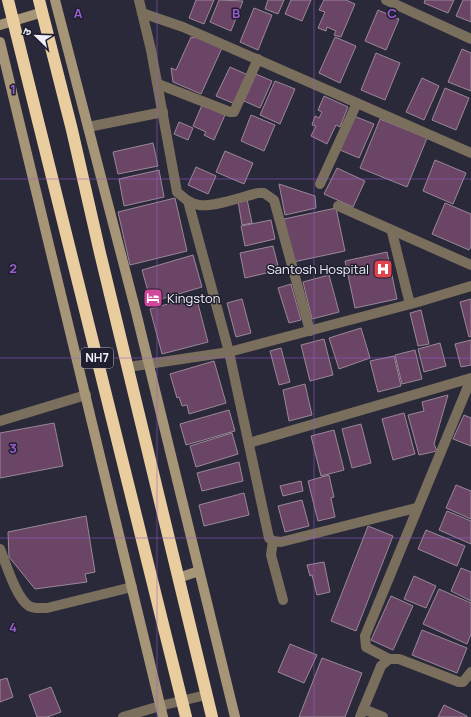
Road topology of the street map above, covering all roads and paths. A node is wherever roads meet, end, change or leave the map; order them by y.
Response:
1 (8, 0) edge
2 (40, 0) edge
3 (55, 0) edge
4 (139, 0) edge
5 (386, 0) edge
6 (43, 12) junction
7 (142, 13) junction
8 (13, 21) junction
9 (0, 26) edge
10 (471, 39) edge
11 (0, 42) edge
12 (258, 59) junction
13 (158, 84) junction
14 (357, 103) junction
15 (163, 112) junction
16 (88, 127) junction
17 (470, 151) edge
18 (320, 184) dead end
19 (188, 201) junction
20 (338, 206) dead end
21 (392, 232) junction
22 (471, 266) edge
23 (471, 286) edge
24 (410, 304) junction
25 (310, 331) junction
26 (229, 352) junction
27 (148, 364) junction
28 (128, 367) junction
29 (471, 379) edge
30 (86, 395) junction
31 (0, 421) edge
32 (250, 443) junction
33 (416, 508) junction
34 (273, 541) junction
35 (0, 549) edge
36 (198, 571) junction
37 (178, 578) junction
38 (132, 587) junction
39 (283, 600) dead end
40 (389, 659) junction
41 (471, 672) edge
42 (206, 695) junction
43 (182, 701) junction
44 (160, 706) junction
45 (362, 713) edge
46 (123, 717) edge
47 (163, 717) edge
48 (186, 717) edge
49 (212, 717) edge
50 (235, 717) edge
51 (383, 717) edge

1 - 8 highway, NH7
2 - 6 highway, NH7
3 - 16 street
4 - 7 street
5 - 10 street
6 - 8 street
6 - 28 highway, NH7
7 - 12 street
7 - 13 street
8 - 9 street
8 - 43 highway, NH7
11 - 30 street
12 - 13 street
12 - 14 street
13 - 15 street
14 - 17 street
14 - 18 street
15 - 16 street
15 - 19 street
16 - 27 street
19 - 25 street
19 - 26 street
20 - 21 street
21 - 22 street
21 - 24 street
23 - 24 street
24 - 25 street
25 - 26 street
26 - 27 street
26 - 32 street
27 - 28 street
27 - 36 street
28 - 37 highway, NH7
29 - 32 street
29 - 33 street
30 - 31 street
30 - 38 street
32 - 34 street
33 - 34 street
33 - 40 street
34 - 39 street
35 - 38 street
36 - 37 street
36 - 50 street
37 - 42 highway, NH7
38 - 44 street
40 - 41 street
40 - 45 street
42 - 43 street
42 - 49 highway, NH7
43 - 44 street
43 - 48 highway, NH7
44 - 46 street
44 - 47 street
45 - 51 street

